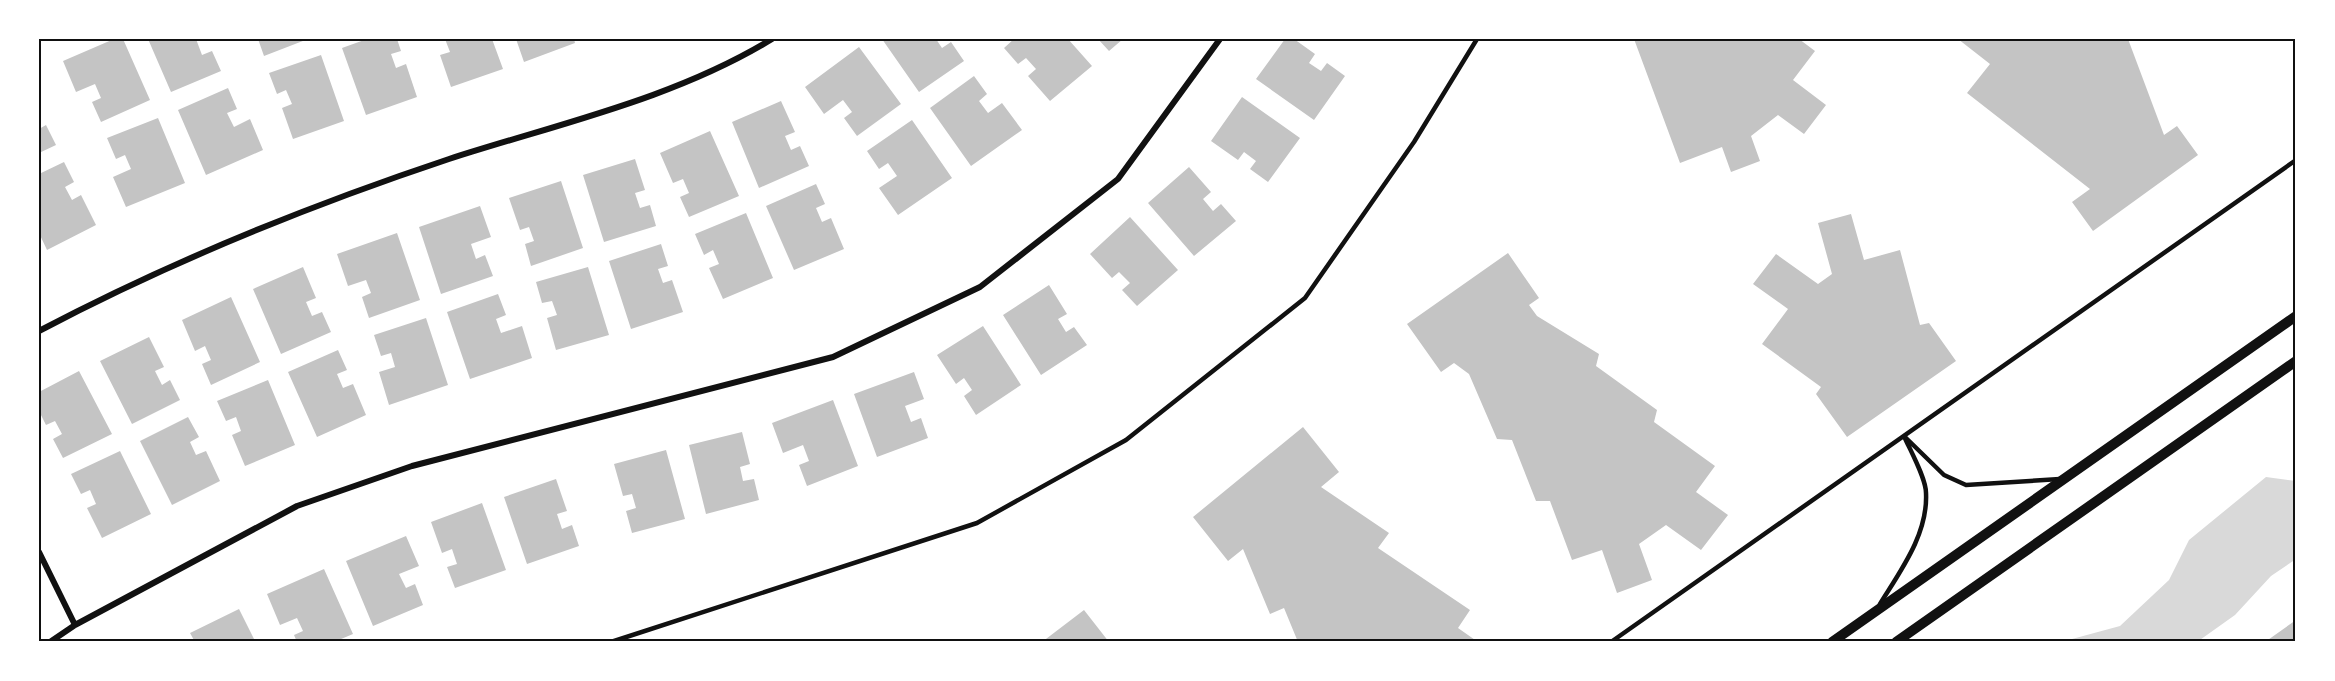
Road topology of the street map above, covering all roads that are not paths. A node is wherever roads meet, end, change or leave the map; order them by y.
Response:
1 (772, 39) edge
2 (1220, 39) edge
3 (1477, 39) edge
4 (2296, 160) edge
5 (2296, 316) edge
6 (39, 332) edge
7 (2296, 361) edge
8 (1904, 436) junction
9 (2064, 479) junction
10 (39, 552) edge
11 (1875, 612) junction
12 (75, 625) junction
13 (50, 642) edge
14 (611, 642) edge
15 (1611, 642) edge
16 (1832, 642) edge
17 (1896, 642) edge

1 - 6 street
2 - 12 street
3 - 14 lane
4 - 8 lane
5 - 9 street
7 - 17 street
8 - 9 lane
8 - 11 lane
8 - 15 lane
9 - 11 street
10 - 12 street
11 - 16 street
12 - 13 street

